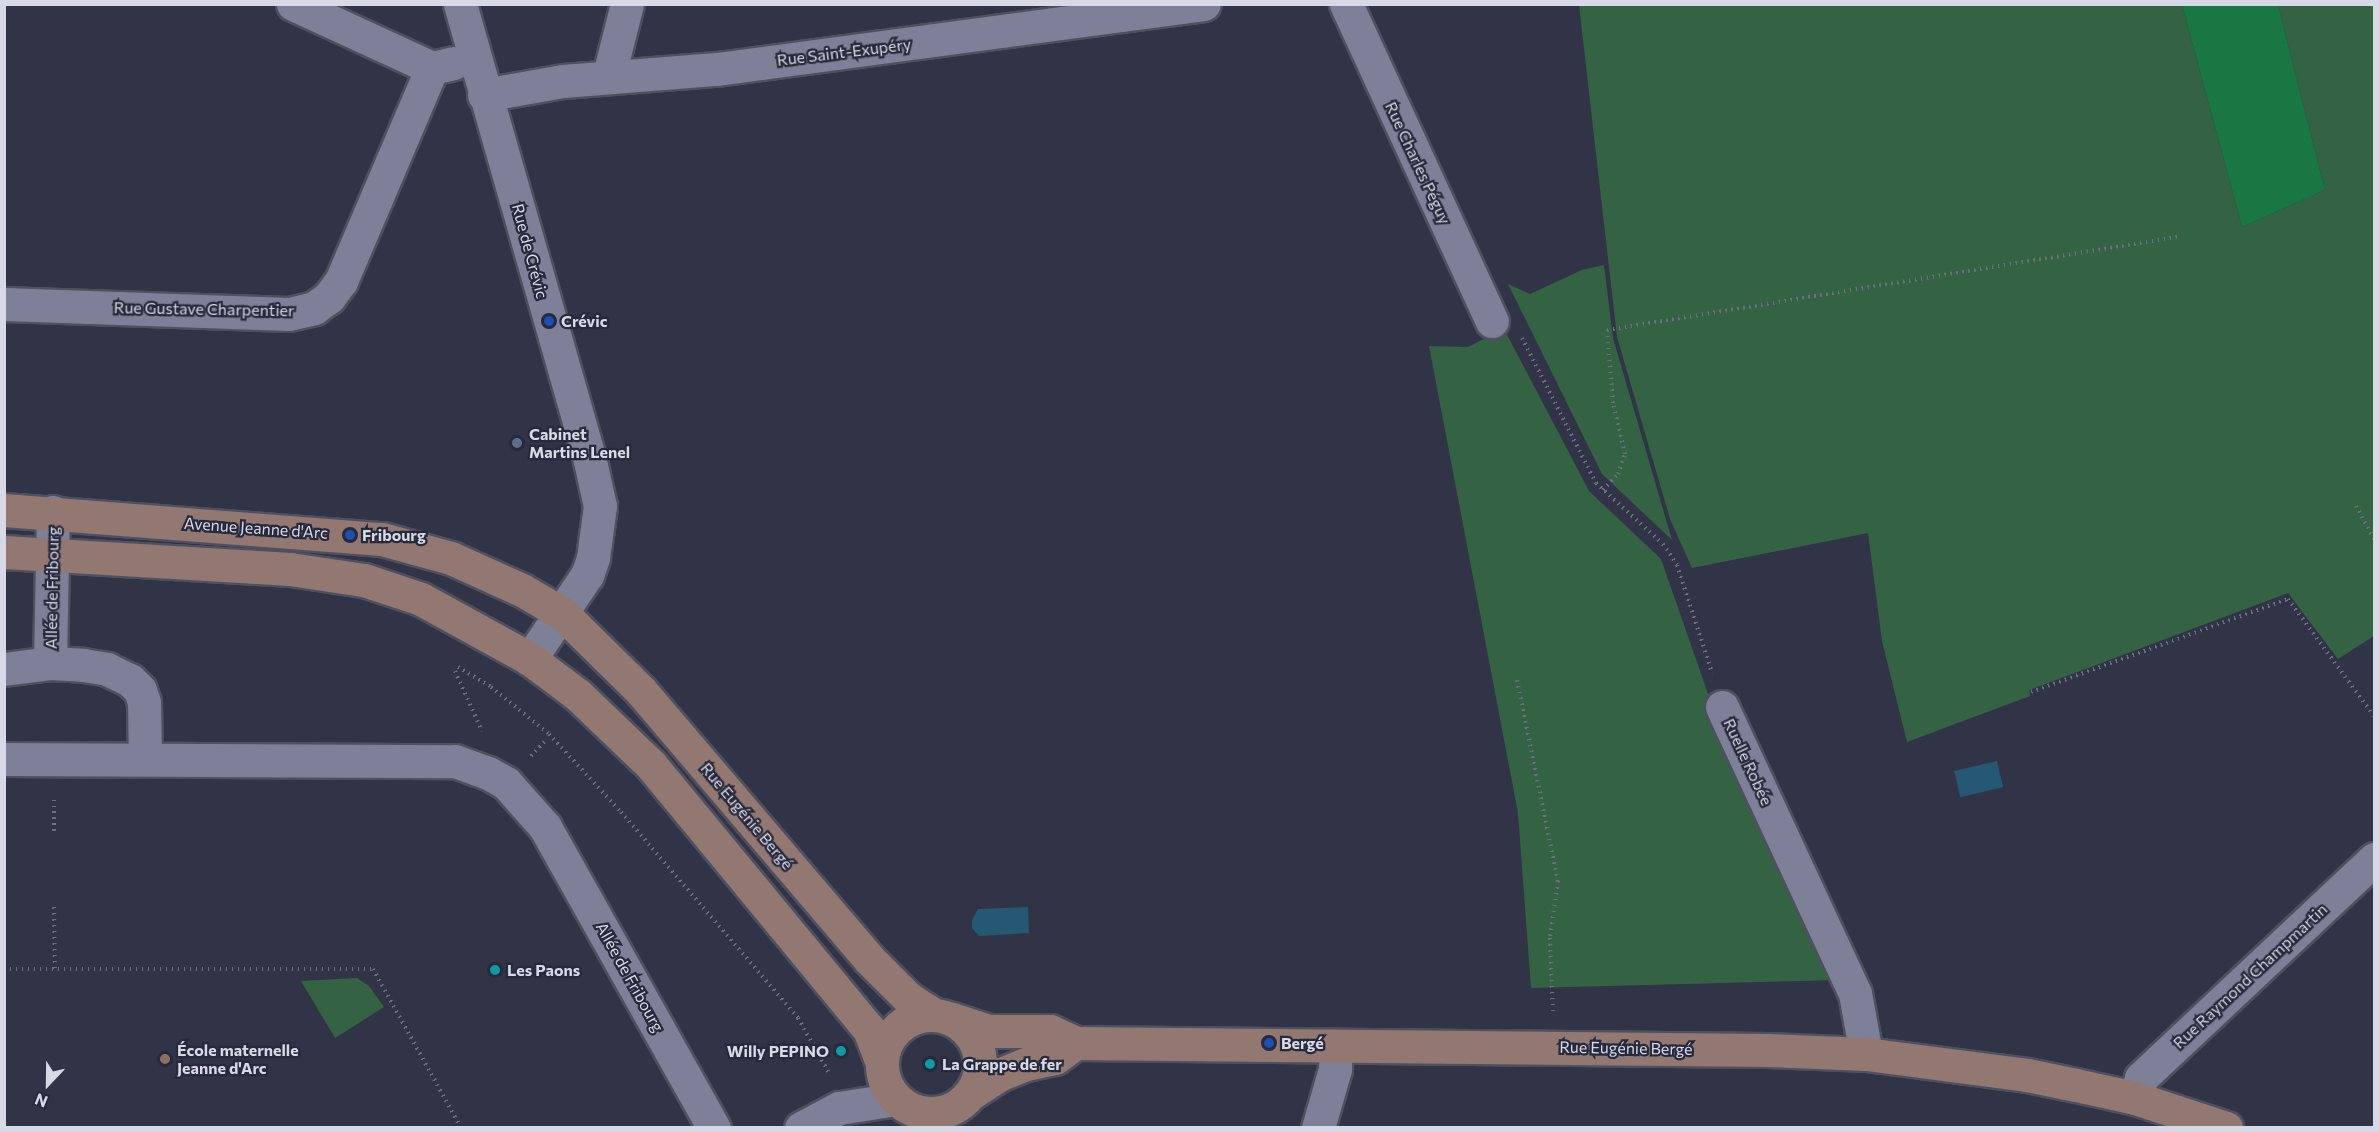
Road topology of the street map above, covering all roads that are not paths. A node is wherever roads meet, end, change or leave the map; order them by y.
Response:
1 (293, 4) edge
2 (460, 4) edge
3 (627, 4) edge
4 (1204, 4) edge
5 (1346, 4) edge
6 (474, 57) junction
7 (432, 68) junction
8 (609, 75) junction
9 (484, 95) junction
10 (4, 304) edge
11 (1492, 321) road end
12 (4, 510) edge
13 (53, 512) junction
14 (4, 552) edge
15 (52, 554) junction
16 (563, 614) junction
17 (530, 659) junction
18 (50, 663) junction
19 (4, 669) edge
20 (1722, 706) road end
21 (145, 758) junction
22 (4, 759) edge
23 (2374, 859) edge
24 (943, 1017) junction
25 (1076, 1043) junction
26 (1336, 1046) junction
27 (1866, 1054) junction
28 (881, 1061) junction
29 (2135, 1098) junction
30 (963, 1108) edge
31 (902, 1110) edge
32 (2178, 1118) edge
33 (714, 1128) edge
34 (801, 1128) edge
35 (1318, 1128) edge
36 (2226, 1128) edge

1 - 7 street
2 - 6 street, Rue de Crévic
3 - 8 street
4 - 8 street, Rue Saint-Exupéry
5 - 11 street, Rue Charles Péguy
6 - 7 street
6 - 9 street, Rue de Crévic
7 - 10 street, Rue Gustave Charpentier
8 - 9 street, Rue Saint-Exupéry
9 - 16 street, Rue de Crévic
12 - 13 street, Avenue Jeanne d'Arc
13 - 15 street, Allée de Fribourg
13 - 16 street, Avenue Jeanne d'Arc
14 - 15 street
15 - 17 street
15 - 18 street, Allée de Fribourg
16 - 17 street, Rue de Crévic
16 - 24 street, Rue Eugénie Bergé
17 - 28 street
18 - 19 street, Allée de Fribourg
18 - 21 street, Allée de Fribourg
20 - 27 street, Ruelle Robée
21 - 22 street
21 - 33 street, Allée de Fribourg
23 - 29 street, Rue Raymond Champmartin
24 - 25 street, Rue Eugénie Bergé
24 - 28 street
24 - 30 street
25 - 26 street, Rue Eugénie Bergé
25 - 30 street
26 - 27 street, Rue Eugénie Bergé
26 - 35 street
27 - 29 street, Rue Eugénie Bergé
28 - 31 street
29 - 32 street, Rue Eugénie Bergé
30 - 31 street
31 - 34 street
32 - 36 street, Rue Eugénie Bergé

